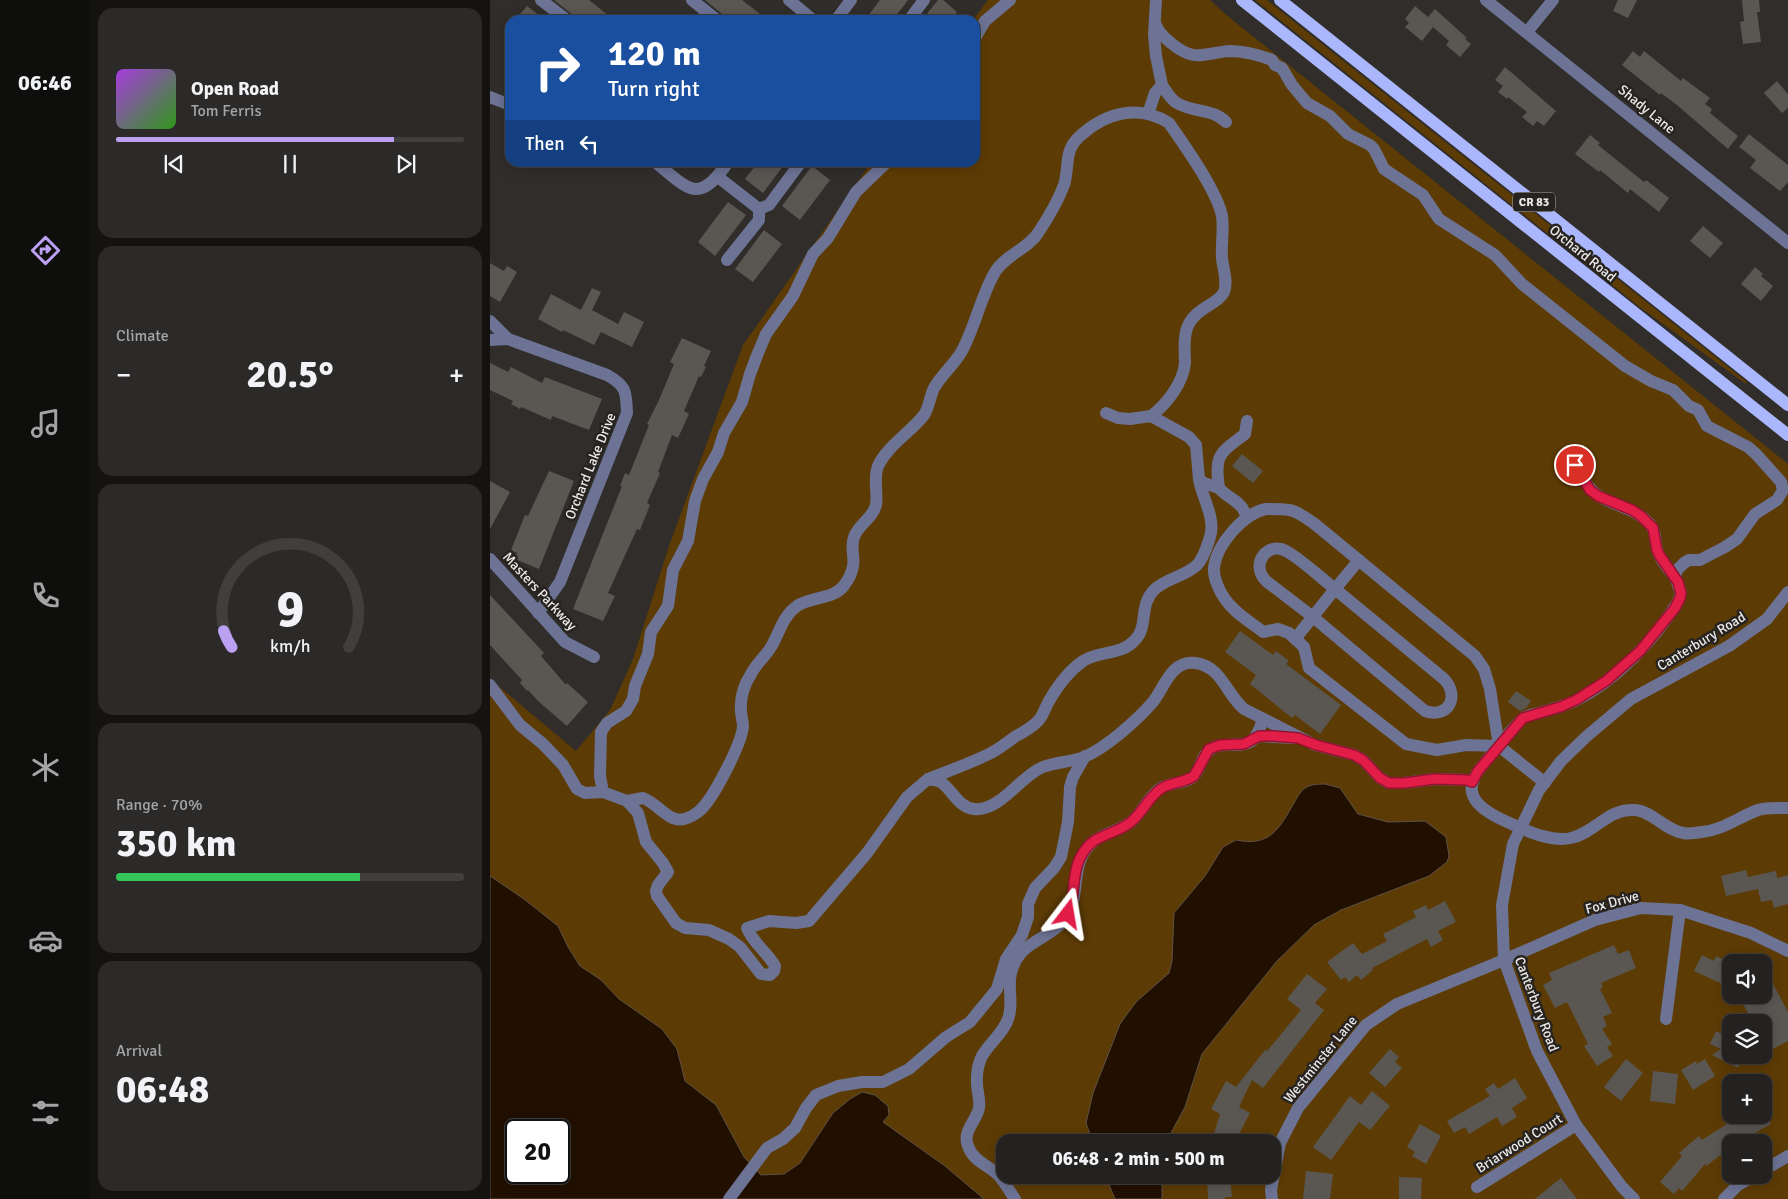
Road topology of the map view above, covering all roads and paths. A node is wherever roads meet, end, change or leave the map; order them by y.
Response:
1 (541, 0) edge
2 (692, 0) edge
3 (789, 0) edge
4 (851, 0) edge
5 (924, 0) edge
6 (1010, 0) edge
7 (1156, 0) edge
8 (1242, 0) edge
9 (1280, 0) edge
10 (1486, 0) edge
11 (1553, 0) edge
12 (560, 15) edge
13 (711, 15) edge
14 (807, 15) edge
15 (840, 15) edge
16 (913, 15) edge
17 (1155, 23) junction
18 (980, 30) edge
19 (1527, 32) junction
20 (1162, 85) junction
21 (490, 97) edge
22 (505, 103) edge
23 (1148, 114) junction
24 (1226, 122) dead end
25 (661, 167) edge
26 (725, 167) edge
27 (798, 167) edge
28 (882, 167) edge
29 (718, 177) junction
30 (760, 209) junction
31 (1788, 243) edge
32 (727, 260) dead end
33 (490, 321) edge
34 (508, 339) junction
35 (490, 340) edge
36 (1788, 405) edge
37 (1106, 412) dead end
38 (1151, 416) junction
39 (1247, 421) dead end
40 (1788, 435) edge
41 (1567, 458) dead end
42 (1199, 479) junction
43 (1219, 488) junction
44 (1244, 511) dead end
45 (490, 559) edge
46 (1359, 560) junction
47 (1675, 577) junction
48 (1335, 589) junction
49 (1788, 592) edge
50 (538, 613) junction
51 (1313, 617) junction
52 (1295, 639) junction
53 (594, 657) dead end
54 (490, 685) edge
55 (1263, 719) junction
56 (1250, 742) junction
57 (1316, 745) junction
58 (1499, 746) junction
59 (1086, 756) junction
60 (928, 779) junction
61 (1472, 782) junction
62 (1545, 783) junction
63 (603, 792) junction
64 (627, 801) junction
65 (1788, 808) edge
66 (1521, 828) junction
67 (1680, 910) junction
68 (1788, 951) edge
69 (1504, 960) junction
70 (1666, 1019) dead end
71 (1576, 1125) junction
72 (1788, 1156) edge
73 (1772, 1165) edge
74 (1740, 1184) edge
75 (1478, 1187) dead end
76 (729, 1199) edge
77 (1015, 1199) edge
78 (1272, 1199) edge
79 (1634, 1199) edge
80 (1724, 1199) edge

1 - 12 street
2 - 13 street
3 - 14 street
4 - 15 street
5 - 16 street
6 - 18 street
7 - 17 street
8 - 40 main road, Orchard Road / CR 83
9 - 36 main road, Orchard Road / CR 83
10 - 19 street, Shady Lane
11 - 19 street
17 - 20 street
17 - 47 street
19 - 31 street, Shady Lane
20 - 23 street
20 - 24 street
21 - 22 street
23 - 38 street
23 - 64 street
25 - 29 street
26 - 29 street
27 - 30 street
28 - 63 street
29 - 30 street
30 - 32 street
33 - 34 street, Orchard Lake Drive
34 - 35 street, Orchard Lake Drive
34 - 50 street, Orchard Lake Drive
37 - 38 street
38 - 42 street
39 - 43 street
41 - 47 street
42 - 43 street
42 - 60 street
43 - 44 street
45 - 50 street, Masters Parkway
46 - 48 street
46 - 52 street
46 - 58 street
47 - 58 street
48 - 51 street
48 - 51 street
48 - 51 street
49 - 62 street, Canterbury Road
50 - 53 street, Masters Parkway
51 - 52 street
52 - 58 street
54 - 63 street
55 - 56 street
55 - 57 street
55 - 59 street
56 - 57 street
56 - 77 street
57 - 61 street
58 - 61 street
58 - 62 street
59 - 60 street
59 - 76 street
60 - 64 street
61 - 66 street
62 - 66 street, Canterbury Road
63 - 64 street
65 - 66 street
66 - 69 street, Canterbury Road
67 - 68 street, Fox Drive
67 - 69 street, Fox Drive
67 - 70 street
69 - 71 street, Canterbury Road
69 - 78 street, Westminster Lane
71 - 75 street, Briarwood Court
71 - 79 street, Canterbury Road
72 - 73 street
74 - 80 street

